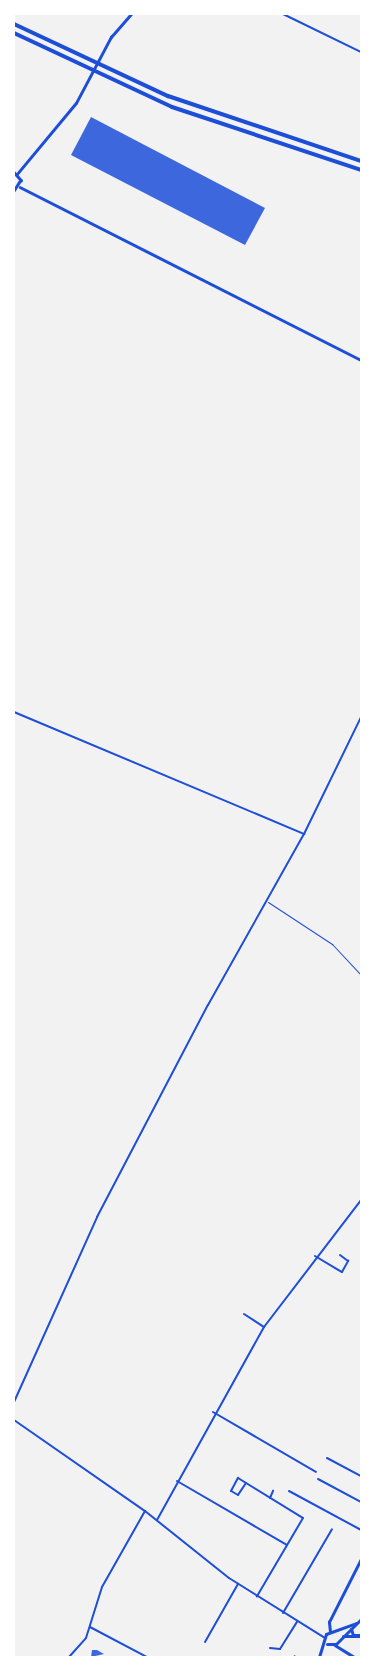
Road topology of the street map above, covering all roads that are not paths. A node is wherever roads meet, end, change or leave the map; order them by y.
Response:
1 (131, 14) edge
2 (283, 14) edge
3 (14, 24) edge
4 (14, 33) edge
5 (361, 52) edge
6 (361, 161) edge
7 (361, 170) edge
8 (14, 172) edge
9 (18, 174) junction
10 (20, 187) junction
11 (14, 191) edge
12 (361, 360) edge
13 (14, 712) edge
14 (361, 717) edge
15 (304, 834) junction
16 (361, 1200) edge
17 (340, 1255) dead end
18 (315, 1256) junction
19 (244, 1314) dead end
20 (264, 1327) junction
21 (14, 1402) edge
22 (213, 1412) junction
23 (14, 1420) edge
24 (328, 1458) dead end
25 (316, 1472) dead end
26 (361, 1476) edge
27 (318, 1480) dead end
28 (177, 1481) junction
29 (246, 1483) junction
30 (273, 1491) dead end
31 (289, 1491) dead end
32 (270, 1498) junction
33 (361, 1502) edge
34 (145, 1511) junction
35 (157, 1520) junction
36 (332, 1529) dead end
37 (361, 1530) edge
38 (286, 1545) junction
39 (361, 1559) edge
40 (238, 1584) junction
41 (257, 1596) junction
42 (283, 1613) junction
43 (361, 1619) edge
44 (297, 1622) junction
45 (356, 1623) junction
46 (90, 1627) junction
47 (351, 1629) junction
48 (330, 1632) junction
49 (336, 1634) junction
50 (361, 1635) edge
51 (343, 1636) junction
52 (325, 1638) junction
53 (339, 1639) junction
54 (205, 1642) dead end
55 (327, 1644) junction
56 (335, 1645) junction
57 (270, 1648) dead end
58 (69, 1657) edge
59 (147, 1657) edge
60 (319, 1657) edge
61 (354, 1657) edge

1 - 9 street
2 - 5 street
3 - 6 highway
4 - 7 highway
8 - 9 street
9 - 10 street
10 - 11 street
10 - 12 street
13 - 15 street
14 - 15 street
15 - 21 street
16 - 18 street
17 - 18 street
18 - 20 street
19 - 20 street
20 - 22 street
22 - 25 street
22 - 28 street
23 - 34 street
24 - 26 street
27 - 33 street
28 - 35 street
28 - 38 street
29 - 29 street
29 - 32 street
30 - 32 street
31 - 37 street
32 - 38 street
34 - 35 street
34 - 46 street
35 - 40 street
36 - 42 street
38 - 41 street
39 - 48 street
40 - 41 street
40 - 54 street
41 - 42 street
42 - 44 street
43 - 45 main road
44 - 52 street
44 - 57 street
45 - 47 main road
45 - 49 main road
46 - 58 street
46 - 59 street
47 - 50 main road
47 - 51 main road
48 - 49 main road
48 - 52 main road
49 - 53 main road
50 - 51 main road
51 - 53 main road
52 - 55 main road
53 - 56 main road
55 - 56 main road
55 - 60 main road
56 - 61 street

